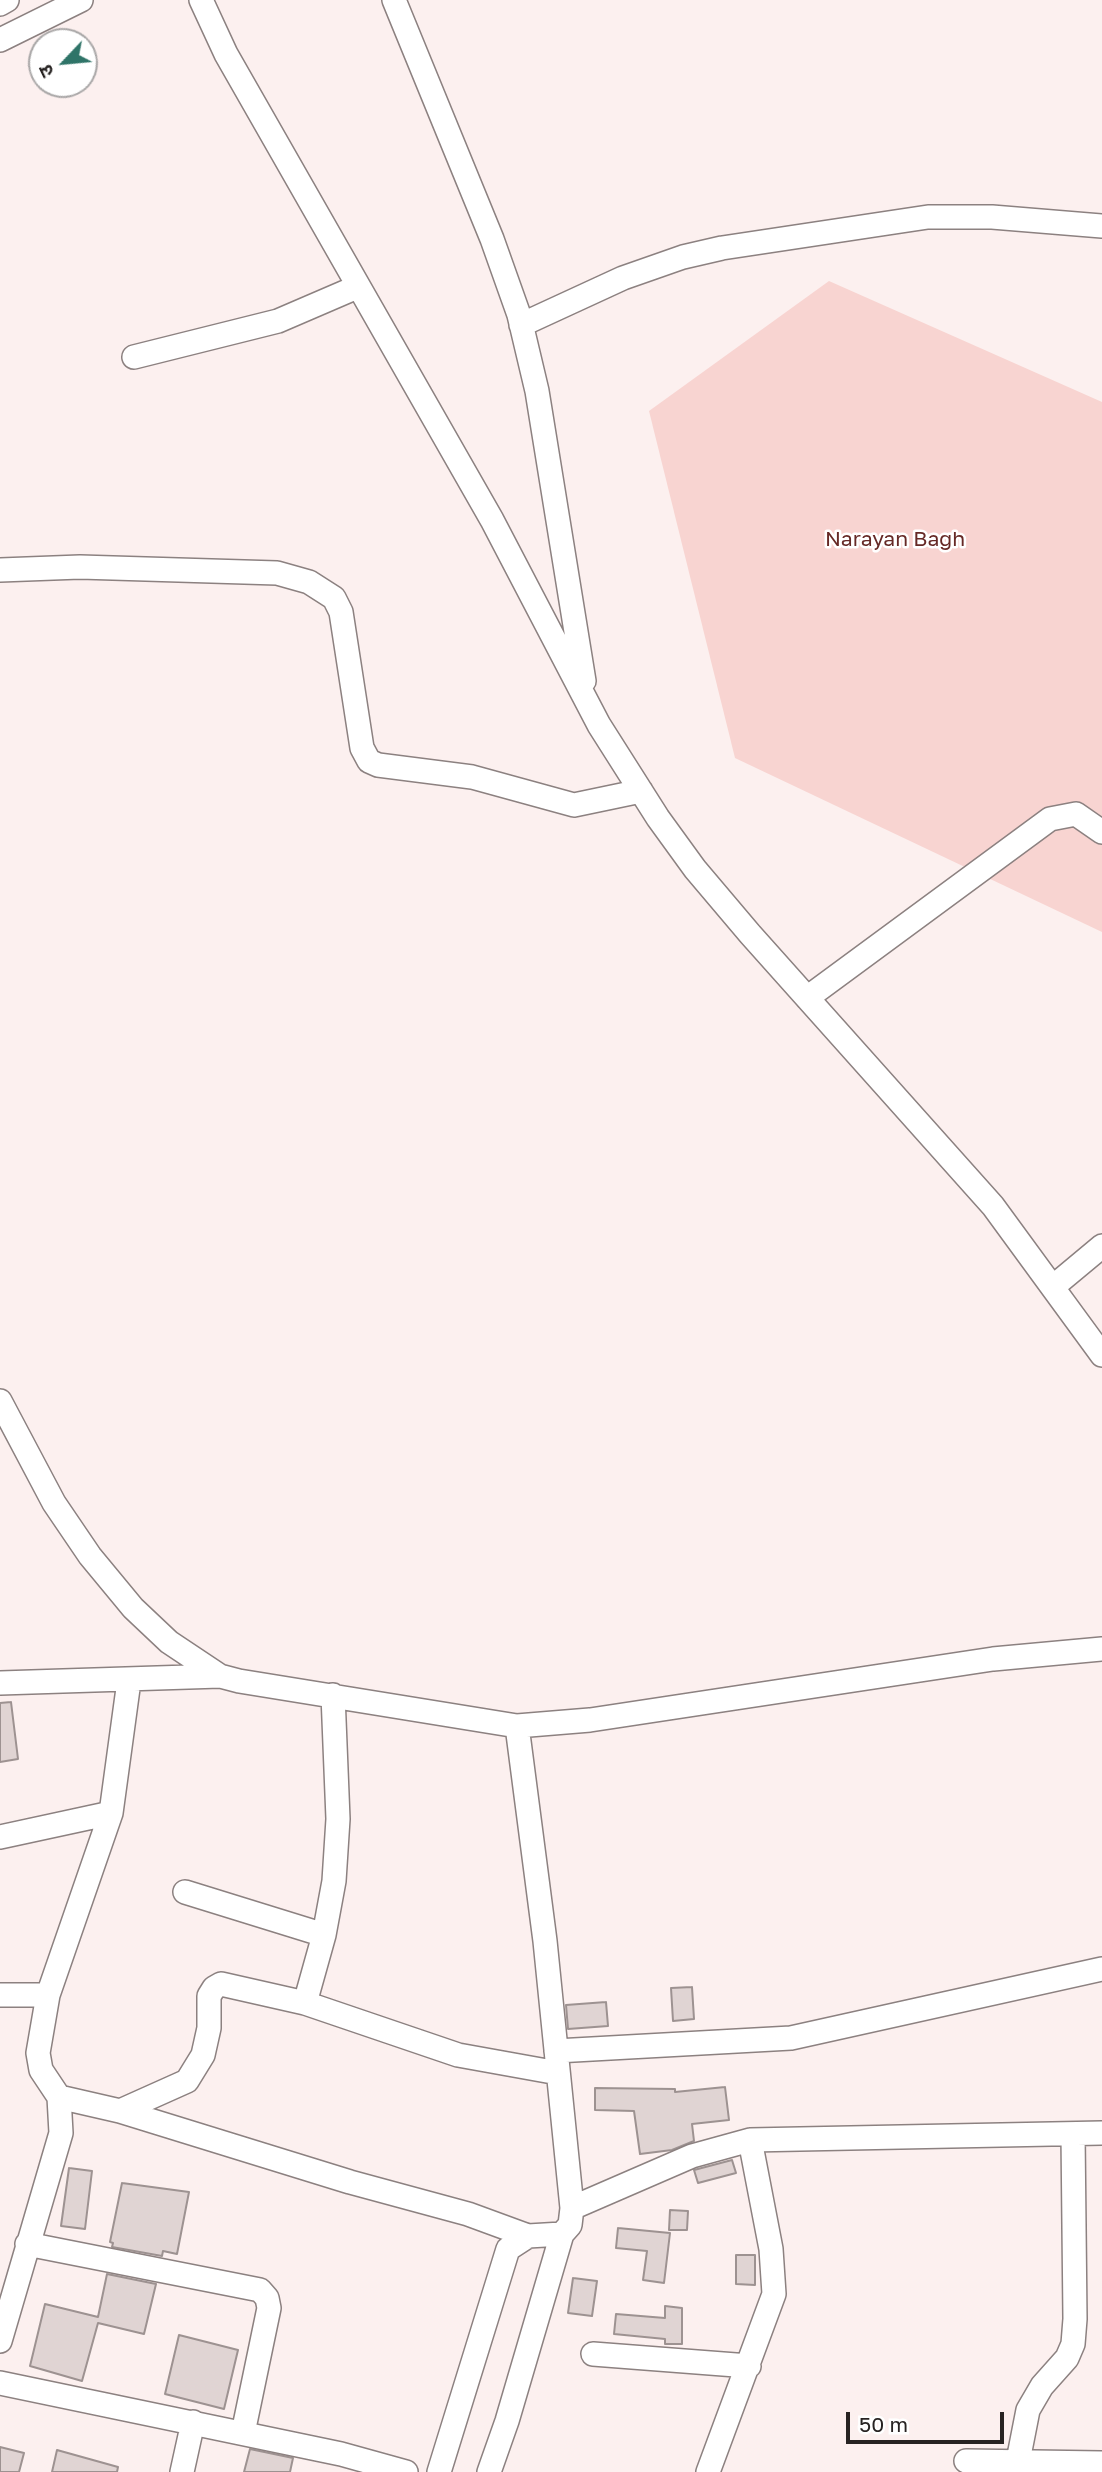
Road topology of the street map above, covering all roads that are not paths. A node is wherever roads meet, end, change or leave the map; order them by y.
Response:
1 (7, 0) edge
2 (80, 0) edge
3 (201, 0) edge
4 (394, 0) edge
5 (0, 4) edge
6 (0, 40) edge
7 (1102, 226) edge
8 (357, 287) junction
9 (521, 325) junction
10 (135, 357) dead end
11 (0, 570) edge
12 (587, 701) junction
13 (641, 791) junction
14 (1102, 832) edge
15 (807, 998) junction
16 (1102, 1246) edge
17 (1054, 1286) junction
18 (1102, 1355) edge
19 (0, 1401) edge
20 (1102, 1648) edge
21 (220, 1676) junction
22 (129, 1681) junction
23 (0, 1683) edge
24 (332, 1695) junction
25 (517, 1726) junction
26 (111, 1813) junction
27 (0, 1838) edge
28 (185, 1892) dead end
29 (324, 1935) junction
30 (1102, 1969) edge
31 (0, 1995) edge
32 (48, 1996) junction
33 (306, 2003) junction
34 (557, 2062) junction
35 (58, 2096) junction
36 (121, 2111) junction
37 (1102, 2133) edge
38 (1073, 2134) junction
39 (750, 2140) junction
40 (572, 2208) junction
41 (562, 2234) junction
42 (528, 2236) junction
43 (27, 2244) junction
44 (0, 2338) edge
45 (593, 2354) dead end
46 (749, 2366) junction
47 (0, 2383) edge
48 (192, 2422) junction
49 (243, 2433) junction
50 (966, 2461) dead end
51 (1018, 2462) junction
52 (1102, 2463) edge
53 (182, 2472) edge
54 (407, 2472) edge
55 (439, 2472) edge
56 (489, 2472) edge
57 (708, 2472) edge

1 - 5 street
2 - 6 street
3 - 8 street
4 - 9 street
7 - 9 street
8 - 10 street
8 - 12 street
9 - 12 street
11 - 13 street
12 - 13 street
13 - 15 street
14 - 15 street
15 - 17 street
16 - 17 street
17 - 18 street
19 - 21 street
20 - 25 street
21 - 22 street
21 - 24 street
22 - 23 street
22 - 26 street
24 - 25 street
24 - 29 street
25 - 34 street
26 - 27 street
26 - 32 street
28 - 29 street
29 - 33 street
30 - 34 street
31 - 32 street
32 - 35 street
33 - 34 street
33 - 36 street
34 - 40 street
35 - 36 street
35 - 43 street
36 - 42 street
37 - 38 street
38 - 39 street
38 - 51 street
39 - 40 street
39 - 46 street
40 - 41 street
41 - 42 street
41 - 56 street
42 - 55 street
43 - 44 street
43 - 49 street
45 - 46 street
46 - 57 street
47 - 48 street
48 - 49 street
48 - 53 street
49 - 54 street
50 - 51 street
51 - 52 street

